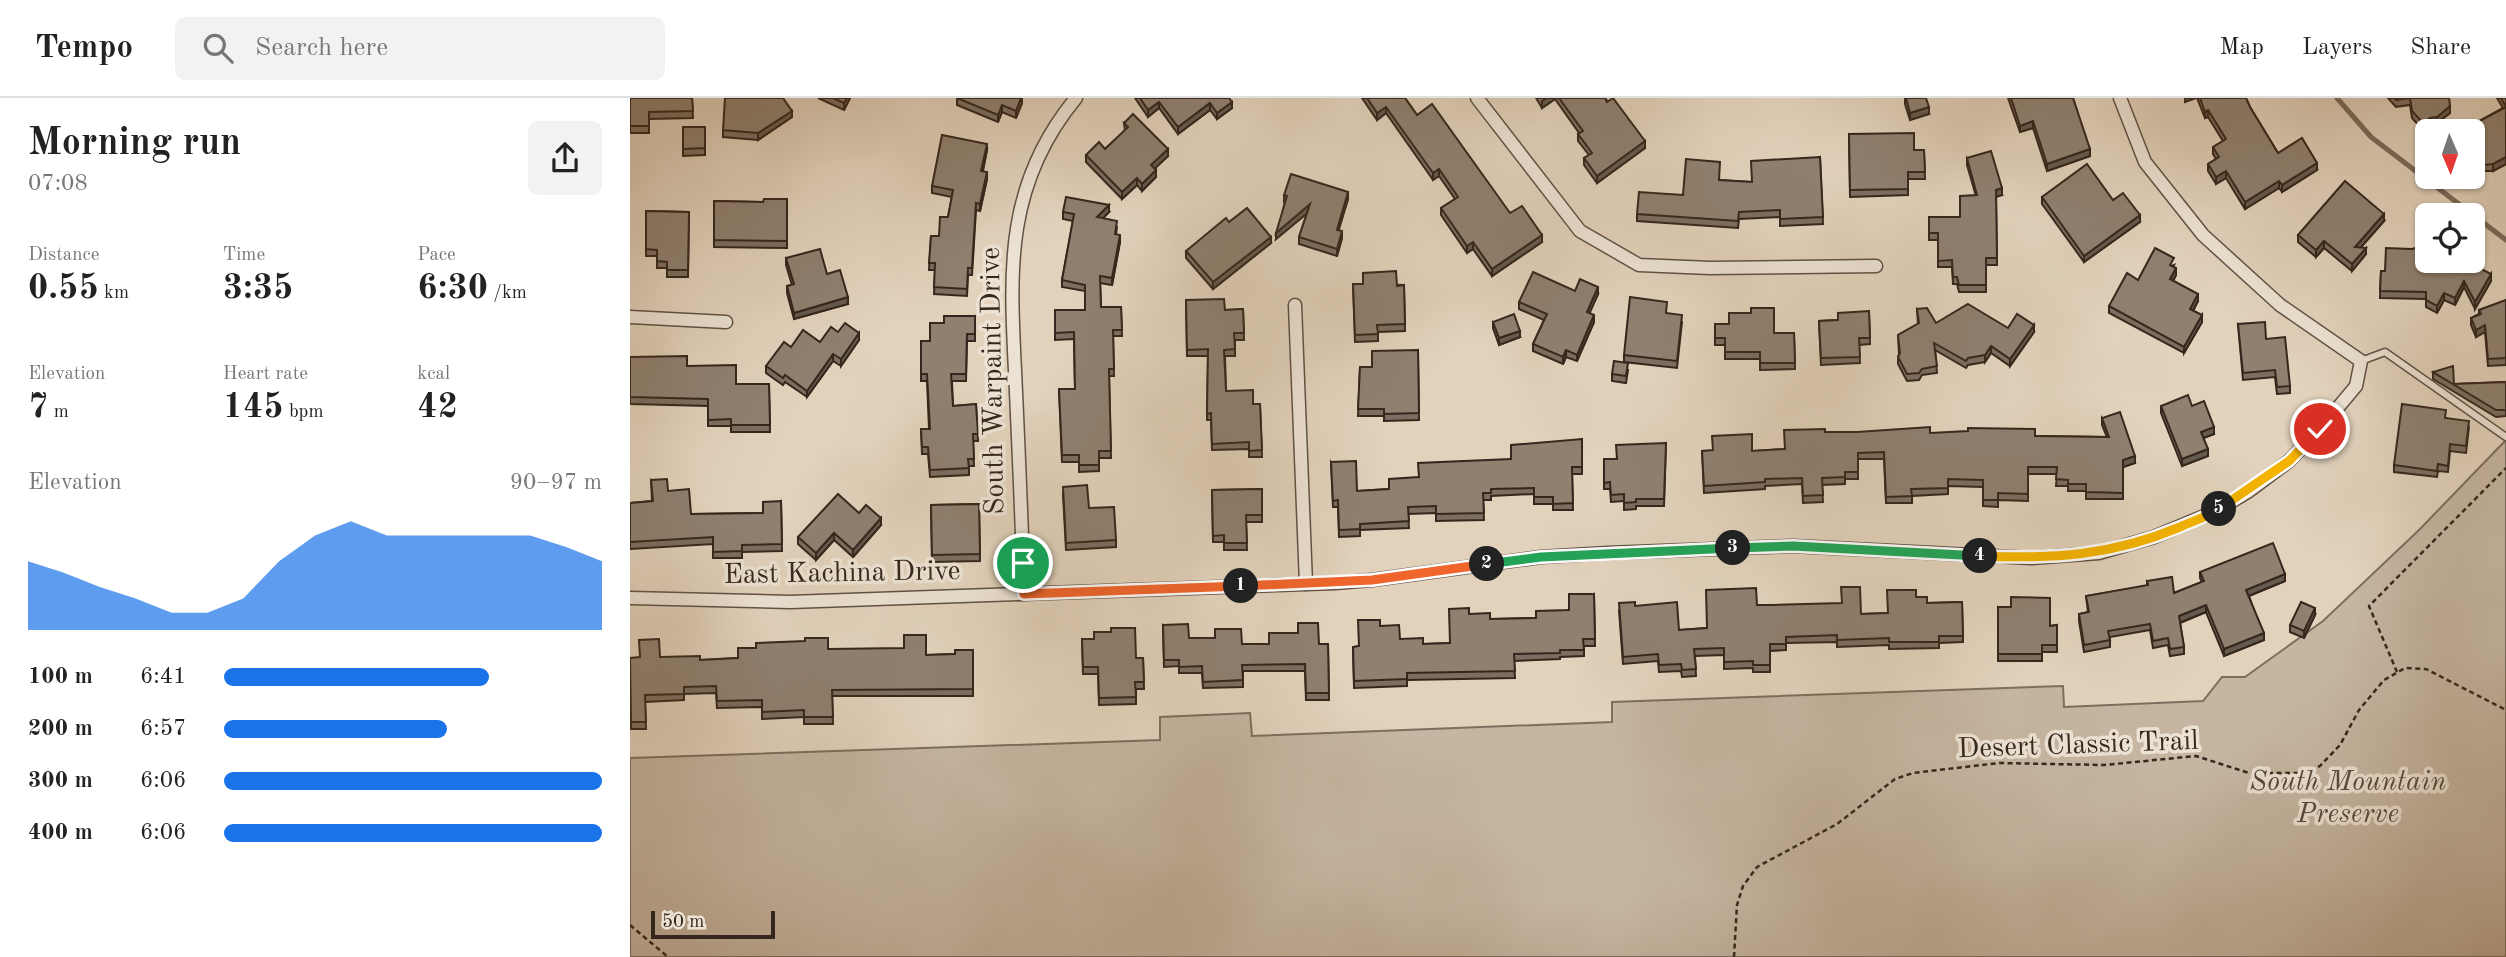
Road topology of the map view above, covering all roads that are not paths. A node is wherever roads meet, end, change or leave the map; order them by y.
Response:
1 (1076, 98) edge
2 (1477, 98) edge
3 (2120, 98) edge
4 (1877, 266) dead end
5 (1295, 305) dead end
6 (630, 317) edge
7 (726, 322) dead end
8 (2361, 361) junction
9 (2506, 437) edge
10 (1306, 584) junction
11 (1024, 594) junction
12 (630, 598) edge

1 - 11 street, South Warpaint Drive
2 - 4 street
3 - 8 street
5 - 10 street
6 - 7 street
8 - 9 lane
8 - 10 street, East Kachina Drive
10 - 11 street, East Kachina Drive
11 - 12 street, East Kachina Drive

